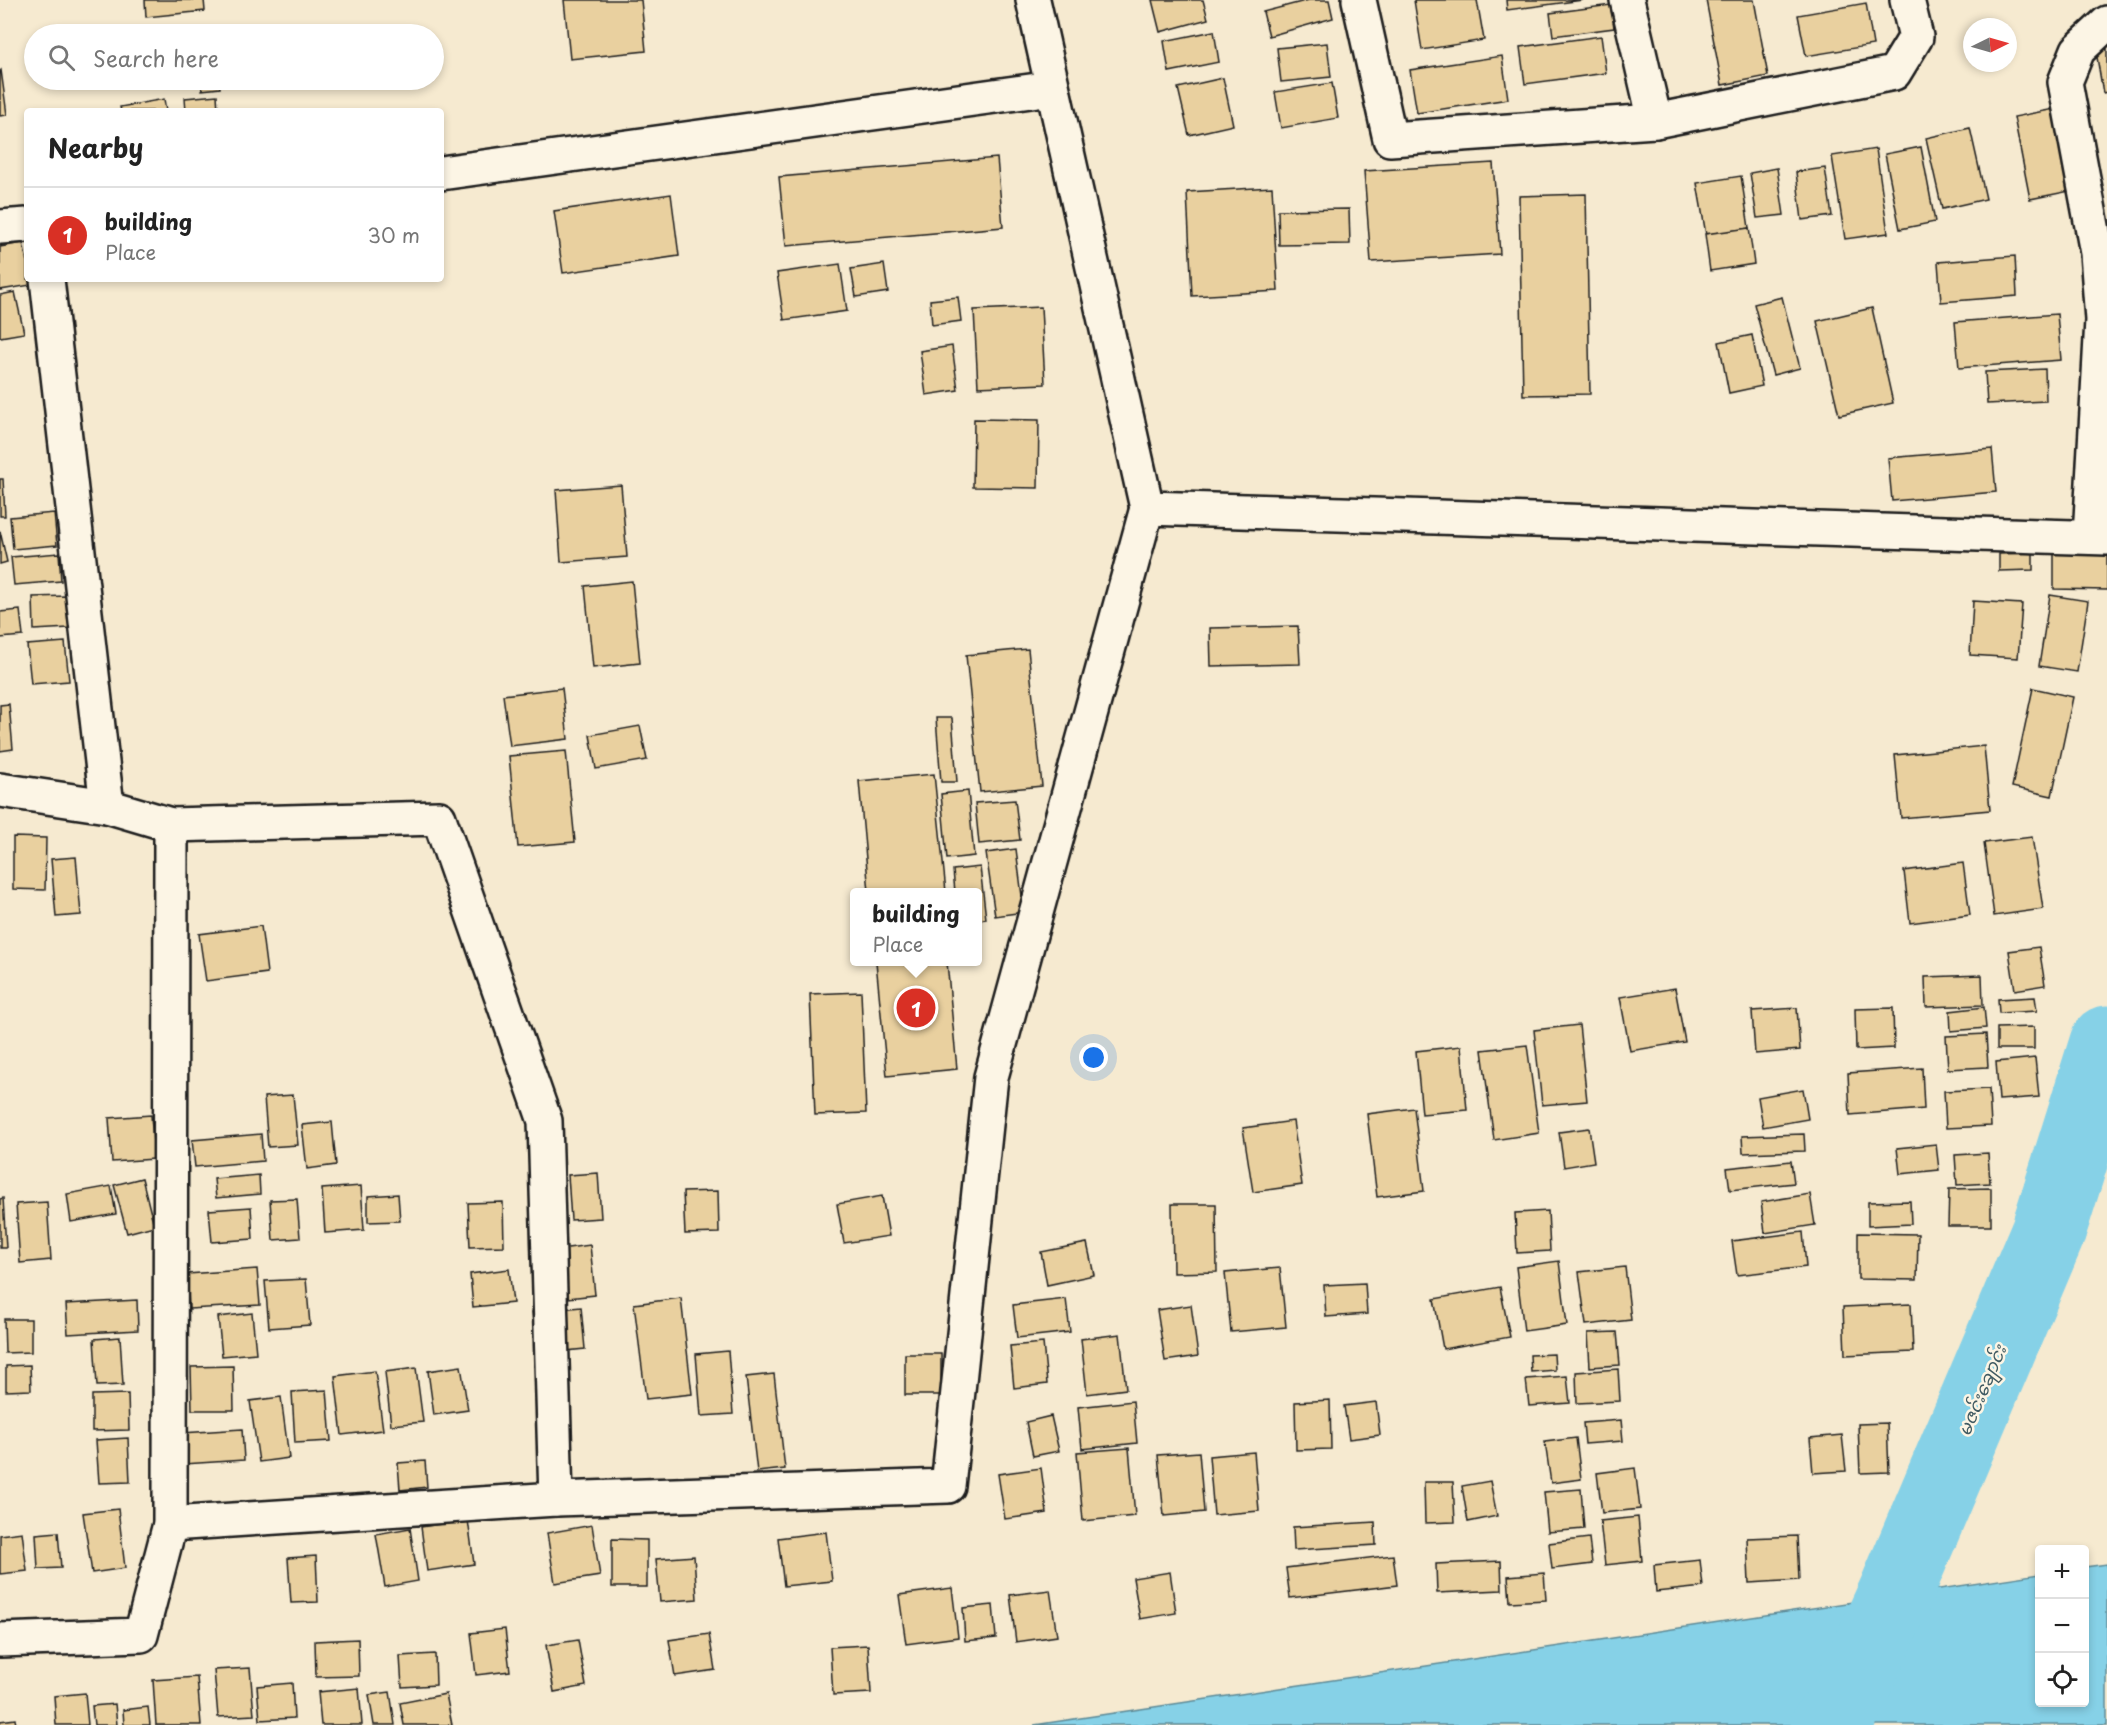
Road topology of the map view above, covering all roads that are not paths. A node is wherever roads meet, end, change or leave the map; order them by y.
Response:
1 (1033, 0) edge
2 (1359, 0) edge
3 (1627, 0) edge
4 (1907, 0) edge
5 (2107, 23) edge
6 (1053, 88) junction
7 (1655, 121) junction
8 (444, 174) edge
9 (24, 225) edge
10 (0, 227) edge
11 (47, 282) edge
12 (1147, 508) junction
13 (2099, 538) edge
14 (0, 790) edge
15 (107, 806) junction
16 (171, 825) junction
17 (556, 1499) junction
18 (170, 1524) junction
19 (0, 1640) edge

1 - 6 street
2 - 7 street
3 - 7 street
4 - 7 street
5 - 13 street
6 - 8 street
6 - 12 street
9 - 10 street
11 - 15 street
12 - 13 street
12 - 17 street
14 - 15 street
15 - 16 street
16 - 17 street
16 - 18 street
17 - 18 street
18 - 19 street

